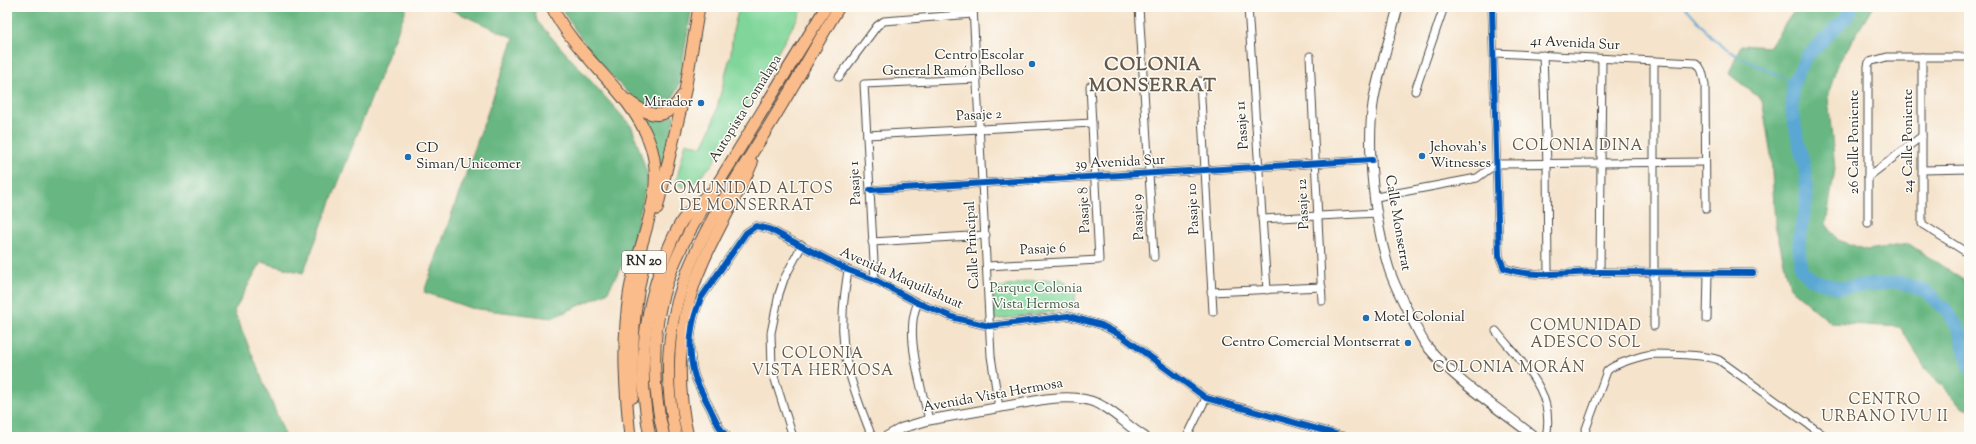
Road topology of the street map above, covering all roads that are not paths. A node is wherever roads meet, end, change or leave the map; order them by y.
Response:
1 (552, 7) edge
2 (699, 7) edge
3 (826, 7) edge
4 (839, 7) edge
5 (1139, 7) edge
6 (1248, 7) edge
7 (1398, 7) edge
8 (1444, 7) edge
9 (1492, 7) edge
10 (973, 10) edge
11 (1495, 53) junction
12 (1543, 55) junction
13 (1310, 56) dead end
14 (1922, 57) junction
15 (1969, 57) edge
16 (1602, 59) junction
17 (1654, 61) junction
18 (839, 77) dead end
19 (977, 79) junction
20 (1200, 81) dead end
21 (1090, 86) dead end
22 (685, 91) junction
23 (1415, 91) dead end
24 (621, 95) junction
25 (1092, 123) junction
26 (980, 129) junction
27 (867, 135) junction
28 (763, 136) junction
29 (1922, 136) junction
30 (1372, 160) junction
31 (1654, 162) junction
32 (1706, 162) junction
33 (1601, 163) junction
34 (1496, 164) junction
35 (1547, 164) junction
36 (1315, 165) junction
37 (1259, 168) junction
38 (1204, 170) junction
39 (1923, 170) junction
40 (1969, 170) edge
41 (1149, 173) junction
42 (1095, 176) junction
43 (1868, 177) junction
44 (983, 183) junction
45 (715, 187) junction
46 (870, 190) junction
47 (1376, 197) junction
48 (1706, 209) dead end
49 (1378, 213) junction
50 (1318, 216) junction
51 (1262, 219) junction
52 (1868, 222) dead end
53 (986, 235) junction
54 (872, 242) junction
55 (802, 245) junction
56 (1969, 254) edge
57 (1154, 257) dead end
58 (1099, 260) joint
59 (987, 266) junction
60 (848, 270) junction
61 (1600, 272) junction
62 (1654, 273) junction
63 (1708, 273) junction
64 (1753, 273) dead end
65 (1548, 274) junction
66 (875, 280) junction
67 (1322, 287) junction
68 (1267, 290) junction
69 (1211, 292) junction
70 (1322, 301) dead end
71 (918, 303) junction
72 (1213, 312) dead end
73 (1707, 319) dead end
74 (989, 326) junction
75 (1654, 326) dead end
76 (1496, 331) dead end
77 (1206, 398) junction
78 (999, 408) junction
79 (929, 420) junction
80 (1134, 435) edge
81 (793, 436) edge
82 (630, 437) edge
83 (637, 437) edge
84 (650, 437) edge
85 (664, 437) edge
86 (676, 437) edge
87 (688, 437) edge
88 (728, 437) edge
89 (780, 437) edge
90 (872, 437) edge
91 (886, 437) edge
92 (1145, 437) edge
93 (1187, 437) edge
94 (1346, 437) edge
95 (1534, 437) edge
96 (1546, 437) edge
97 (1583, 437) edge
98 (1826, 437) edge

1 - 24 highway, RN 20
2 - 22 highway, RN 20
3 - 45 highway, Autopista Comalapa
4 - 28 highway, Autopista Comalapa
5 - 41 street, Pasaje 9
6 - 37 street, Pasaje 11
7 - 30 street, Calle Monserrat
8 - 23 street
9 - 11 street
10 - 18 street
10 - 19 street, Calle Principal
11 - 12 street, 41 Avenida Sur
11 - 34 street
12 - 16 street, 41 Avenida Sur
12 - 35 street
13 - 36 street, Pasaje 12
14 - 15 street
14 - 29 street, 24 Calle Poniente
14 - 43 street, 26 Calle Poniente
16 - 17 street, 41 Avenida Sur
16 - 33 street
17 - 31 street
17 - 32 street, 41 Avenida Sur
19 - 26 street, Calle Principal
19 - 27 street, Pasaje 1
20 - 38 street, Pasaje 10
21 - 25 street, Pasaje 8
22 - 24 highway
22 - 83 highway, RN 20
24 - 82 highway, RN 20
25 - 26 street, Pasaje 2
25 - 42 street, Pasaje 8
26 - 27 street, Pasaje 2
26 - 44 street, Calle Principal
27 - 46 street, Pasaje 1
28 - 86 highway, Autopista Comalapa
28 - 87 highway
29 - 39 street, 24 Calle Poniente
29 - 43 street
30 - 36 street, 39 Avenida Sur
30 - 47 street, Calle Monserrat
31 - 32 street
31 - 33 street
31 - 62 street
32 - 48 street, 41 Avenida Sur
33 - 35 street
33 - 61 street
34 - 35 street
34 - 47 street
34 - 65 street
35 - 65 street
36 - 37 street, 39 Avenida Sur
36 - 50 street, Pasaje 12
37 - 38 street, 39 Avenida Sur
37 - 51 street, Pasaje 11
38 - 41 street, 39 Avenida Sur
38 - 69 street, Pasaje 10
39 - 40 street
39 - 56 street, 24 Calle Poniente
41 - 42 street, 39 Avenida Sur
41 - 57 street, Pasaje 9
42 - 44 street, 39 Avenida Sur
42 - 58 street, Pasaje 8
43 - 52 street, 26 Calle Poniente
44 - 46 street, 39 Avenida Sur
44 - 53 street, Calle Principal
45 - 84 highway
45 - 85 highway, Autopista Comalapa
46 - 54 street, Pasaje 1
47 - 49 street, Calle Monserrat
49 - 50 street
49 - 95 street, Calle Monserrat
50 - 51 street
50 - 67 street, Pasaje 12
51 - 68 street, Pasaje 11
53 - 54 street
53 - 59 street, Calle Principal
54 - 66 street, Pasaje 1
55 - 60 street, Avenida Maquilishuat
55 - 81 street
55 - 88 street, Avenida Maquilishuat
58 - 59 street, Pasaje 6
59 - 74 street, Calle Principal
60 - 66 street, Avenida Maquilishuat
60 - 90 street
61 - 62 street
61 - 65 street
62 - 63 street
62 - 75 street
63 - 64 street
63 - 73 street
66 - 71 street, Avenida Maquilishuat
67 - 68 street
67 - 70 street, Pasaje 12
68 - 69 street
69 - 72 street, Pasaje 10
71 - 74 street, Avenida Maquilishuat
71 - 79 street
74 - 77 street, Avenida Maquilishuat
74 - 78 street, Calle Principal
76 - 96 street
77 - 93 street
77 - 94 street, Avenida Maquilishuat
78 - 79 street, Avenida Vista Hermosa
78 - 80 street, Avenida Vista Hermosa
79 - 91 street, Avenida Vista Hermosa
80 - 92 street, Avenida Vista Hermosa
81 - 89 street
97 - 98 street

